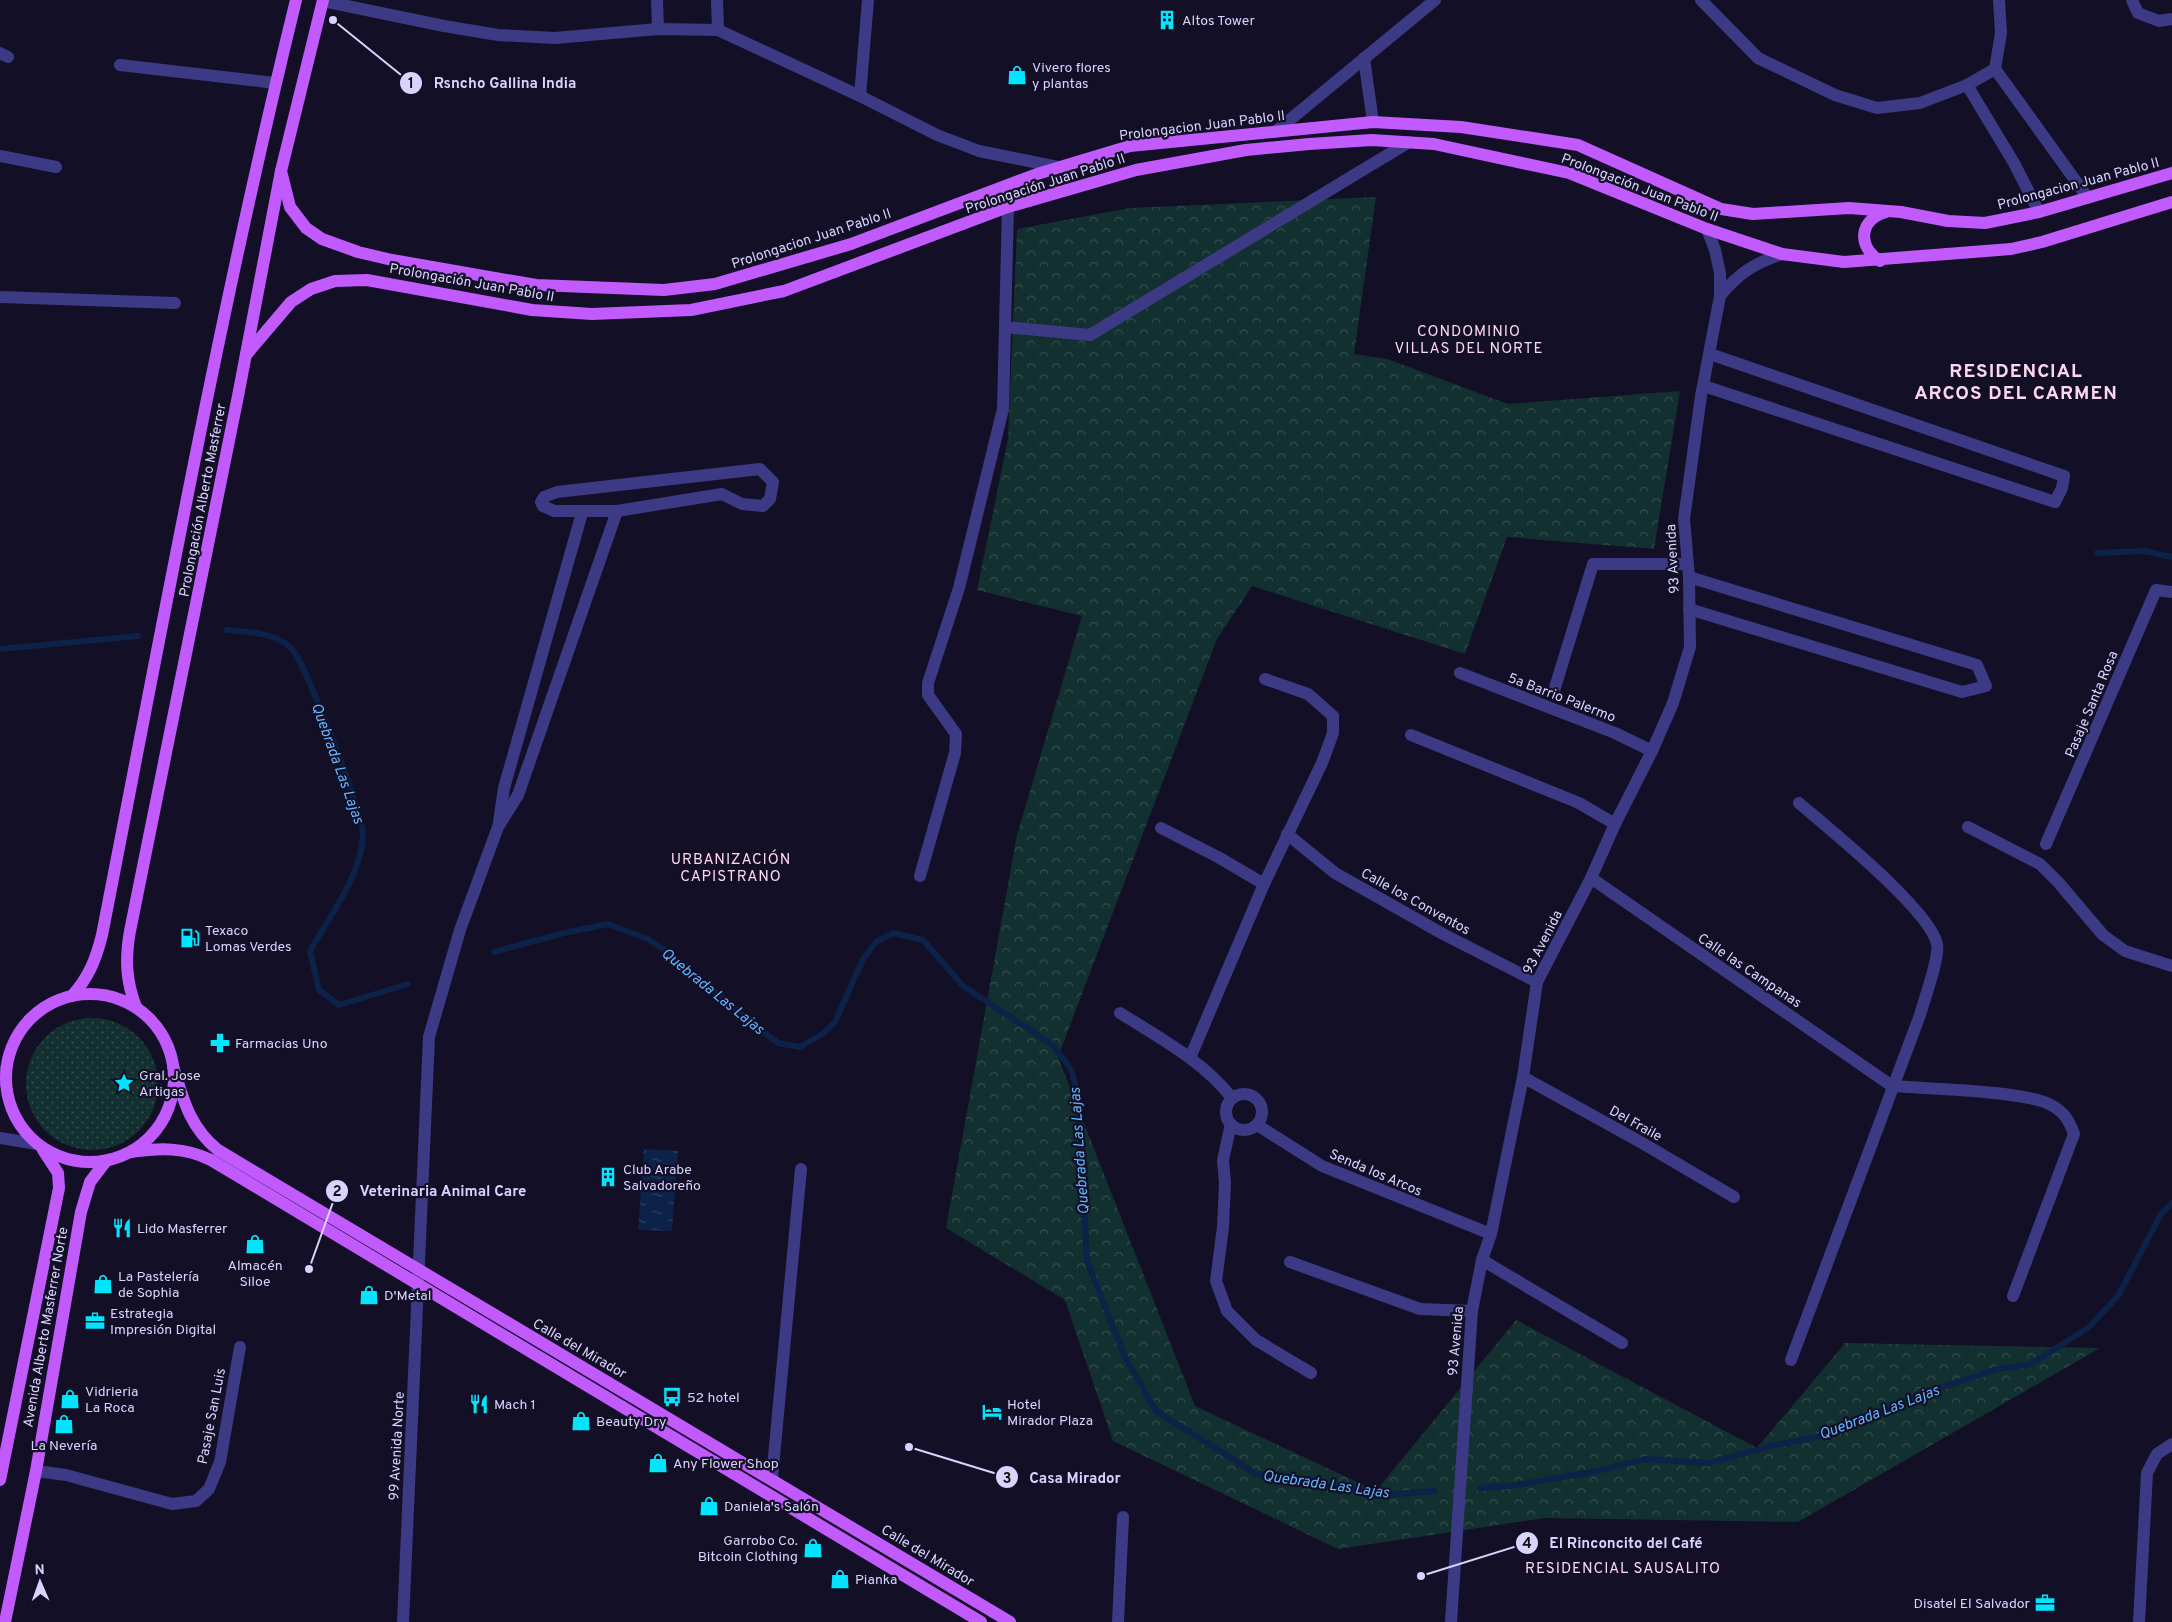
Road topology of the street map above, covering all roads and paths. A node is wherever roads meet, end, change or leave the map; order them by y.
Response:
1 (296, 0) edge
2 (323, 0) edge
3 (657, 0) edge
4 (717, 0) edge
5 (868, 0) edge
6 (1435, 0) edge
7 (1701, 0) edge
8 (1999, 0) edge
9 (2132, 0) edge
10 (2172, 19) edge
11 (658, 29) junction
12 (718, 30) junction
13 (1364, 58) junction
14 (120, 65) dead end
15 (1994, 69) junction
16 (275, 82) junction
17 (1966, 85) junction
18 (860, 96) junction
19 (1372, 122) junction
20 (1275, 132) junction
21 (1409, 142) junction
22 (0, 156) edge
23 (56, 167) dead end
24 (1058, 168) junction
25 (281, 171) junction
26 (2172, 173) edge
27 (2088, 198) junction
28 (2172, 202) edge
29 (1008, 208) junction
30 (1901, 212) junction
31 (2039, 212) junction
32 (1706, 229) junction
33 (1782, 254) junction
34 (1880, 261) junction
35 (1720, 296) junction
36 (0, 297) edge
37 (175, 303) dead end
38 (1005, 327) junction
39 (1710, 354) junction
40 (246, 355) junction
41 (1704, 386) junction
42 (617, 511) junction
43 (582, 512) junction
44 (1689, 570) junction
45 (2172, 592) edge
46 (1689, 609) junction
47 (1460, 673) dead end
48 (1265, 680) dead end
49 (1553, 694) dead end
50 (1411, 735) dead end
51 (1652, 751) junction
52 (1799, 803) dead end
53 (1615, 824) junction
54 (498, 827) junction
55 (1968, 827) dead end
56 (1161, 828) dead end
57 (1287, 834) junction
58 (2046, 844) dead end
59 (920, 876) dead end
60 (1591, 878) junction
61 (1264, 884) junction
62 (2172, 966) edge
63 (1537, 982) junction
64 (72, 996) junction
65 (136, 1007) junction
66 (1120, 1013) dead end
67 (1190, 1058) junction
68 (173, 1066) junction
69 (6, 1068) junction
70 (1523, 1077) junction
71 (0, 1080) edge
72 (1892, 1086) junction
73 (1232, 1098) junction
74 (1231, 1124) junction
75 (1257, 1125) junction
76 (0, 1138) edge
77 (39, 1145) junction
78 (131, 1152) junction
79 (106, 1161) junction
80 (801, 1169) dead end
81 (1734, 1197) dead end
82 (1490, 1234) junction
83 (1482, 1260) junction
84 (1290, 1262) dead end
85 (418, 1277) junction
86 (2013, 1296) dead end
87 (1472, 1311) junction
88 (1622, 1343) dead end
89 (240, 1347) dead end
90 (1791, 1360) dead end
91 (1311, 1373) dead end
92 (2172, 1444) edge
93 (1, 1466) edge
94 (36, 1471) junction
95 (772, 1478) junction
96 (0, 1480) edge
97 (1123, 1517) dead end
98 (5, 1622) edge
99 (403, 1622) edge
100 (981, 1622) edge
101 (1010, 1622) edge
102 (1118, 1622) edge
103 (1451, 1622) edge
104 (2139, 1622) edge

1 - 16 main road, Prolongación Alberto Masferrer
2 - 11 street
2 - 25 main road, Prolongación Alberto Masferrer
3 - 11 street
4 - 12 street
5 - 18 street
6 - 13 street
7 - 17 street
8 - 15 street
9 - 10 street
11 - 12 street
12 - 18 street
13 - 19 street
13 - 20 street
14 - 16 street
15 - 17 street
15 - 27 street
16 - 64 main road, Prolongación Alberto Masferrer
17 - 31 street
18 - 24 street
19 - 20 main road, Prolongacion Juan Pablo II
19 - 30 main road, Prolongacion Juan Pablo II
20 - 24 main road, Prolongacion Juan Pablo II
21 - 29 main road, Prolongación Juan Pablo II
21 - 32 main road, Prolongación Juan Pablo II
21 - 38 street
22 - 23 street
24 - 25 main road, Prolongacion Juan Pablo II
25 - 40 main road, Prolongación Alberto Masferrer
26 - 27 main road, Prolongacion Juan Pablo II
27 - 31 main road, Prolongacion Juan Pablo II
28 - 34 main road, Prolongación Juan Pablo II
29 - 38 street
29 - 40 main road, Prolongación Juan Pablo II
30 - 31 main road, Prolongacion Juan Pablo II
30 - 34 main road
32 - 33 main road, Prolongación Juan Pablo II
32 - 35 street, 93 Avenida
33 - 34 main road, Prolongación Juan Pablo II
33 - 35 street
35 - 39 street, 93 Avenida
36 - 37 street
38 - 59 street
39 - 41 street, 93 Avenida
39 - 41 street
40 - 65 main road, Prolongación Alberto Masferrer
41 - 44 street, 93 Avenida
42 - 43 street
42 - 43 street
42 - 54 street
43 - 54 street
44 - 46 street, 93 Avenida
44 - 46 street
44 - 49 street
45 - 58 street, Pasaje Santa Rosa
46 - 51 street, 93 Avenida
47 - 51 street, 5a Barrio Palermo
48 - 57 street
50 - 53 street
51 - 53 street, 93 Avenida
52 - 72 street
53 - 60 street, 93 Avenida
54 - 85 street, 99 Avenida Norte
55 - 62 street
56 - 61 street
57 - 61 street
57 - 63 street, Calle los Conventos
60 - 63 street, 93 Avenida
60 - 72 street, Calle las Campanas
61 - 67 street
63 - 70 street, 93 Avenida
64 - 65 main road
64 - 69 main road
65 - 68 main road
66 - 67 street
67 - 73 street
68 - 78 main road
68 - 85 main road, Calle del Mirador
69 - 71 street
69 - 77 main road
70 - 81 street, Del Fraile
70 - 82 street, 93 Avenida
72 - 86 street
72 - 90 street
73 - 74 street
73 - 75 street
74 - 75 street
74 - 91 street
75 - 82 street, Senda los Arcos
76 - 77 street
77 - 79 main road
77 - 93 main road, Avenida Alberto Masferrer Norte
78 - 79 main road
78 - 85 main road, Calle del Mirador
79 - 94 main road, Avenida Alberto Masferrer Norte
80 - 95 street
82 - 83 street, 93 Avenida
83 - 87 street, 93 Avenida
83 - 88 street
84 - 87 street
85 - 95 main road, Calle del Mirador
85 - 99 street, 99 Avenida Norte
85 - 100 main road, Calle del Mirador
87 - 103 street, 93 Avenida
89 - 94 street, Pasaje San Luis
92 - 104 street
93 - 96 main road, Avenida Alberto Masferrer Norte
94 - 98 main road, Avenida Alberto Masferrer Norte
95 - 101 main road, Calle del Mirador
97 - 102 street

